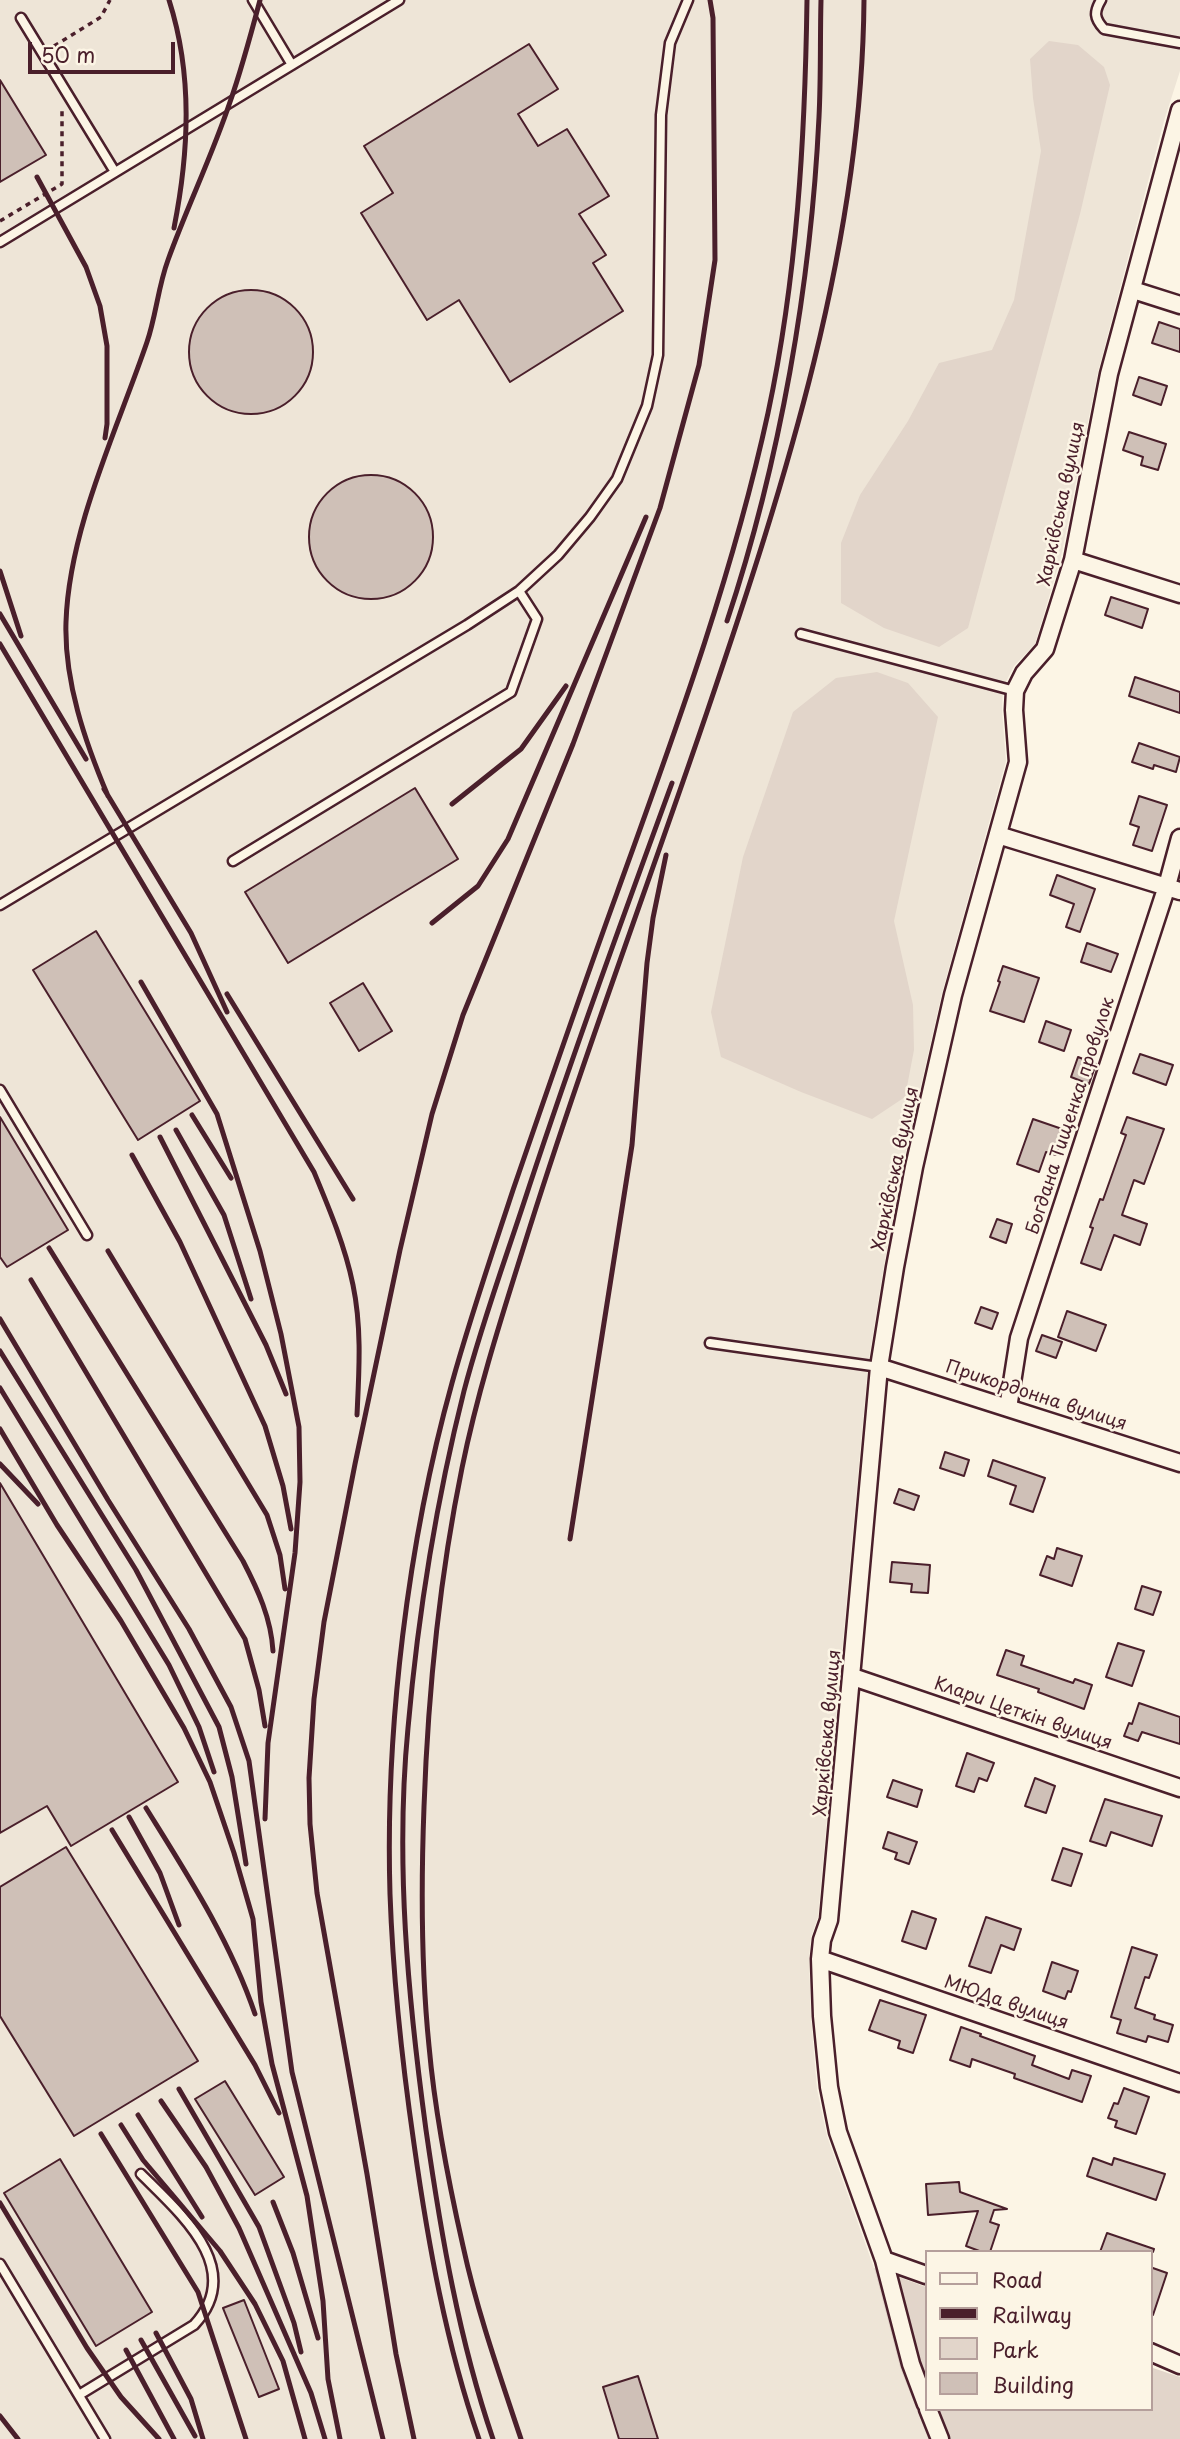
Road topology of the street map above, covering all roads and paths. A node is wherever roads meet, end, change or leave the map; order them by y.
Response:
1 (110, 0) edge
2 (253, 0) edge
3 (399, 0) edge
4 (688, 0) edge
5 (1101, 0) edge
6 (21, 18) dead end
7 (1180, 43) edge
8 (43, 53) junction
9 (292, 65) junction
10 (63, 86) junction
11 (1180, 110) edge
12 (115, 172) junction
13 (0, 221) edge
14 (0, 242) edge
15 (1133, 290) junction
16 (1180, 305) edge
17 (1073, 560) junction
18 (519, 591) junction
19 (1180, 593) edge
20 (801, 634) dead end
21 (1015, 691) junction
22 (998, 835) junction
23 (1180, 838) edge
24 (233, 861) dead end
25 (1173, 888) edge
26 (0, 905) edge
27 (0, 1090) edge
28 (87, 1235) dead end
29 (710, 1343) dead end
30 (880, 1367) junction
31 (1008, 1408) junction
32 (1180, 1463) edge
33 (853, 1677) junction
34 (1180, 1788) edge
35 (820, 1959) junction
36 (1180, 2083) edge
37 (141, 2174) dead end
38 (884, 2260) junction
39 (0, 2264) edge
40 (925, 2275) edge
41 (1152, 2353) edge
42 (1180, 2365) edge
43 (79, 2395) junction
44 (925, 2401) edge
45 (930, 2411) edge
46 (105, 2439) edge
47 (940, 2439) edge

1 - 8 path
2 - 9 lane
3 - 9 lane
4 - 18 lane
5 - 7 lane
6 - 8 lane
8 - 10 lane
9 - 12 lane
10 - 12 lane
10 - 13 path
11 - 15 street, Харківська вулиця
12 - 14 lane
15 - 16 street
15 - 17 street, Харківська вулиця
17 - 19 street
17 - 21 street, Харківська вулиця
18 - 24 lane
18 - 26 lane
20 - 21 lane
21 - 22 street, Харківська вулиця
22 - 25 street
22 - 30 street, Харківська вулиця
23 - 25 street, Богдана Тищенка провулок
25 - 31 street, Богдана Тищенка провулок
27 - 28 lane
29 - 30 lane
30 - 31 street, Прикордонна вулиця
30 - 33 street, Харківська вулиця
31 - 32 street, Прикордонна вулиця
33 - 34 street, Клари Цеткін вулиця
33 - 35 street, Харківська вулиця
35 - 36 street, МЮДа вулиця
35 - 38 street, Харківська вулиця
37 - 43 lane
38 - 40 street
38 - 44 street, Харківська вулиця
39 - 43 lane
41 - 42 street
43 - 46 lane
45 - 47 street

